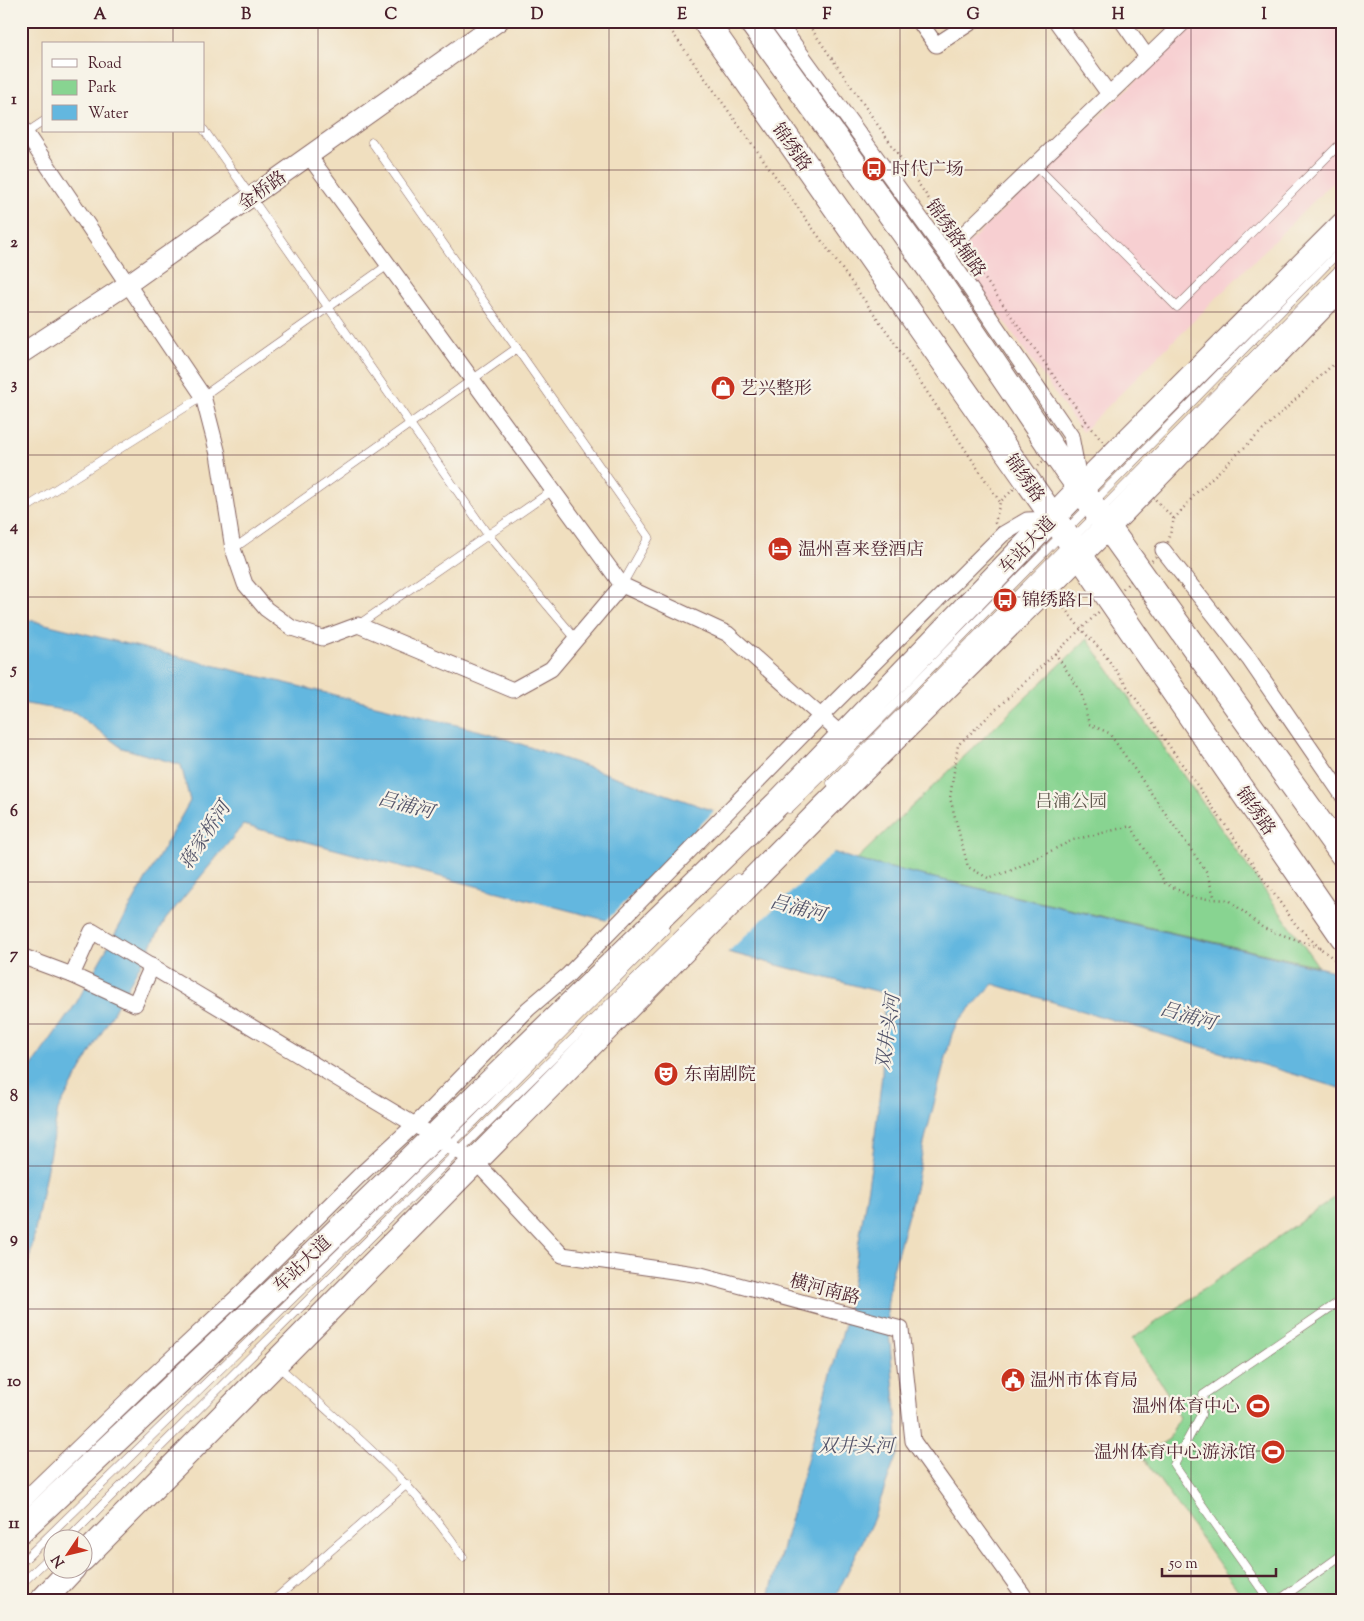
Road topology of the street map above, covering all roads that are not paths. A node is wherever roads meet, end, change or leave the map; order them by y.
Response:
1 (499, 21) edge
2 (705, 21) edge
3 (751, 21) edge
4 (777, 21) edge
5 (919, 21) edge
6 (973, 21) edge
7 (1056, 21) edge
8 (1122, 21) edge
9 (1184, 21) edge
10 (1147, 57) junction
11 (1109, 94) junction
12 (42, 122) edge
13 (24, 130) edge
14 (205, 131) edge
15 (1343, 141) edge
16 (372, 142) dead end
17 (309, 156) junction
18 (1036, 165) junction
19 (251, 198) junction
20 (1343, 224) edge
21 (1343, 248) edge
22 (945, 252) junction
23 (388, 265) junction
24 (1343, 265) edge
25 (128, 284) junction
26 (1338, 297) edge
27 (328, 307) junction
28 (517, 348) junction
29 (21, 354) edge
30 (472, 379) junction
31 (203, 396) junction
32 (409, 424) junction
33 (553, 490) junction
34 (1095, 508) junction
35 (21, 511) edge
36 (488, 535) junction
37 (1067, 537) junction
38 (232, 549) junction
39 (1163, 550) dead end
40 (622, 585) junction
41 (358, 625) junction
42 (576, 639) junction
43 (821, 716) junction
44 (843, 736) junction
45 (828, 786) dead end
46 (1343, 796) edge
47 (780, 809) junction
48 (1343, 855) edge
49 (741, 875) dead end
50 (669, 926) dead end
51 (1343, 937) edge
52 (21, 956) edge
53 (152, 966) junction
54 (72, 975) junction
55 (574, 984) junction
56 (446, 1144) junction
57 (1343, 1299) edge
58 (275, 1363) junction
59 (407, 1484) junction
60 (21, 1503) edge
61 (80, 1528) edge
62 (21, 1530) edge
63 (92, 1549) edge
64 (1343, 1554) edge
65 (463, 1556) dead end
66 (21, 1562) edge
67 (42, 1565) edge
68 (64, 1578) edge
69 (21, 1584) edge
70 (43, 1600) edge
71 (274, 1600) edge
72 (1027, 1600) edge
73 (1269, 1600) edge
74 (1279, 1600) edge

1 - 17 street, 金桥路
2 - 37 main road, 锦绣路
3 - 34 main road
4 - 22 street, 锦绣路辅路
5 - 6 street
7 - 11 street
8 - 10 street
9 - 10 street
10 - 11 street
11 - 18 street
12 - 13 lane
13 - 25 street
14 - 19 lane
15 - 18 lane
16 - 28 lane
17 - 19 street, 金桥路
17 - 23 street
18 - 22 street
19 - 25 street, 金桥路
19 - 27 lane
20 - 34 main road, 车站大道
21 - 34 lane
22 - 34 street, 锦绣路辅路
23 - 27 lane
23 - 30 street
24 - 34 lane
25 - 29 street, 金桥路
25 - 31 street
26 - 34 main road, 车站大道
27 - 31 lane
27 - 32 lane
28 - 30 lane
28 - 40 lane
30 - 32 lane
30 - 33 street
31 - 35 lane
31 - 38 street
32 - 36 lane
32 - 38 lane
33 - 36 lane
33 - 40 street
34 - 37 main road, 车站大道
34 - 37 main road, 车站大道
34 - 48 main road
36 - 41 lane
36 - 42 lane
37 - 43 street
37 - 44 main road, 车站大道
37 - 45 lane
37 - 47 lane
37 - 51 main road, 锦绣路
37 - 56 main road, 车站大道
38 - 41 street
39 - 46 street
40 - 42 street
40 - 43 street
41 - 42 street
43 - 44 street
43 - 55 street
44 - 47 main road, 车站大道
47 - 55 main road, 车站大道
49 - 56 lane
50 - 56 lane
52 - 54 street
53 - 54 street
53 - 54 street, 横河南路
53 - 56 street, 横河南路
55 - 56 main road, 车站大道
56 - 58 main road, 车站大道
56 - 60 street
56 - 61 lane
56 - 62 main road, 车站大道
56 - 66 lane
56 - 72 street, 横河南路
57 - 73 lane
58 - 59 lane
58 - 63 main road, 车站大道
59 - 65 lane
59 - 71 lane
64 - 74 lane
67 - 69 lane
68 - 70 main road

